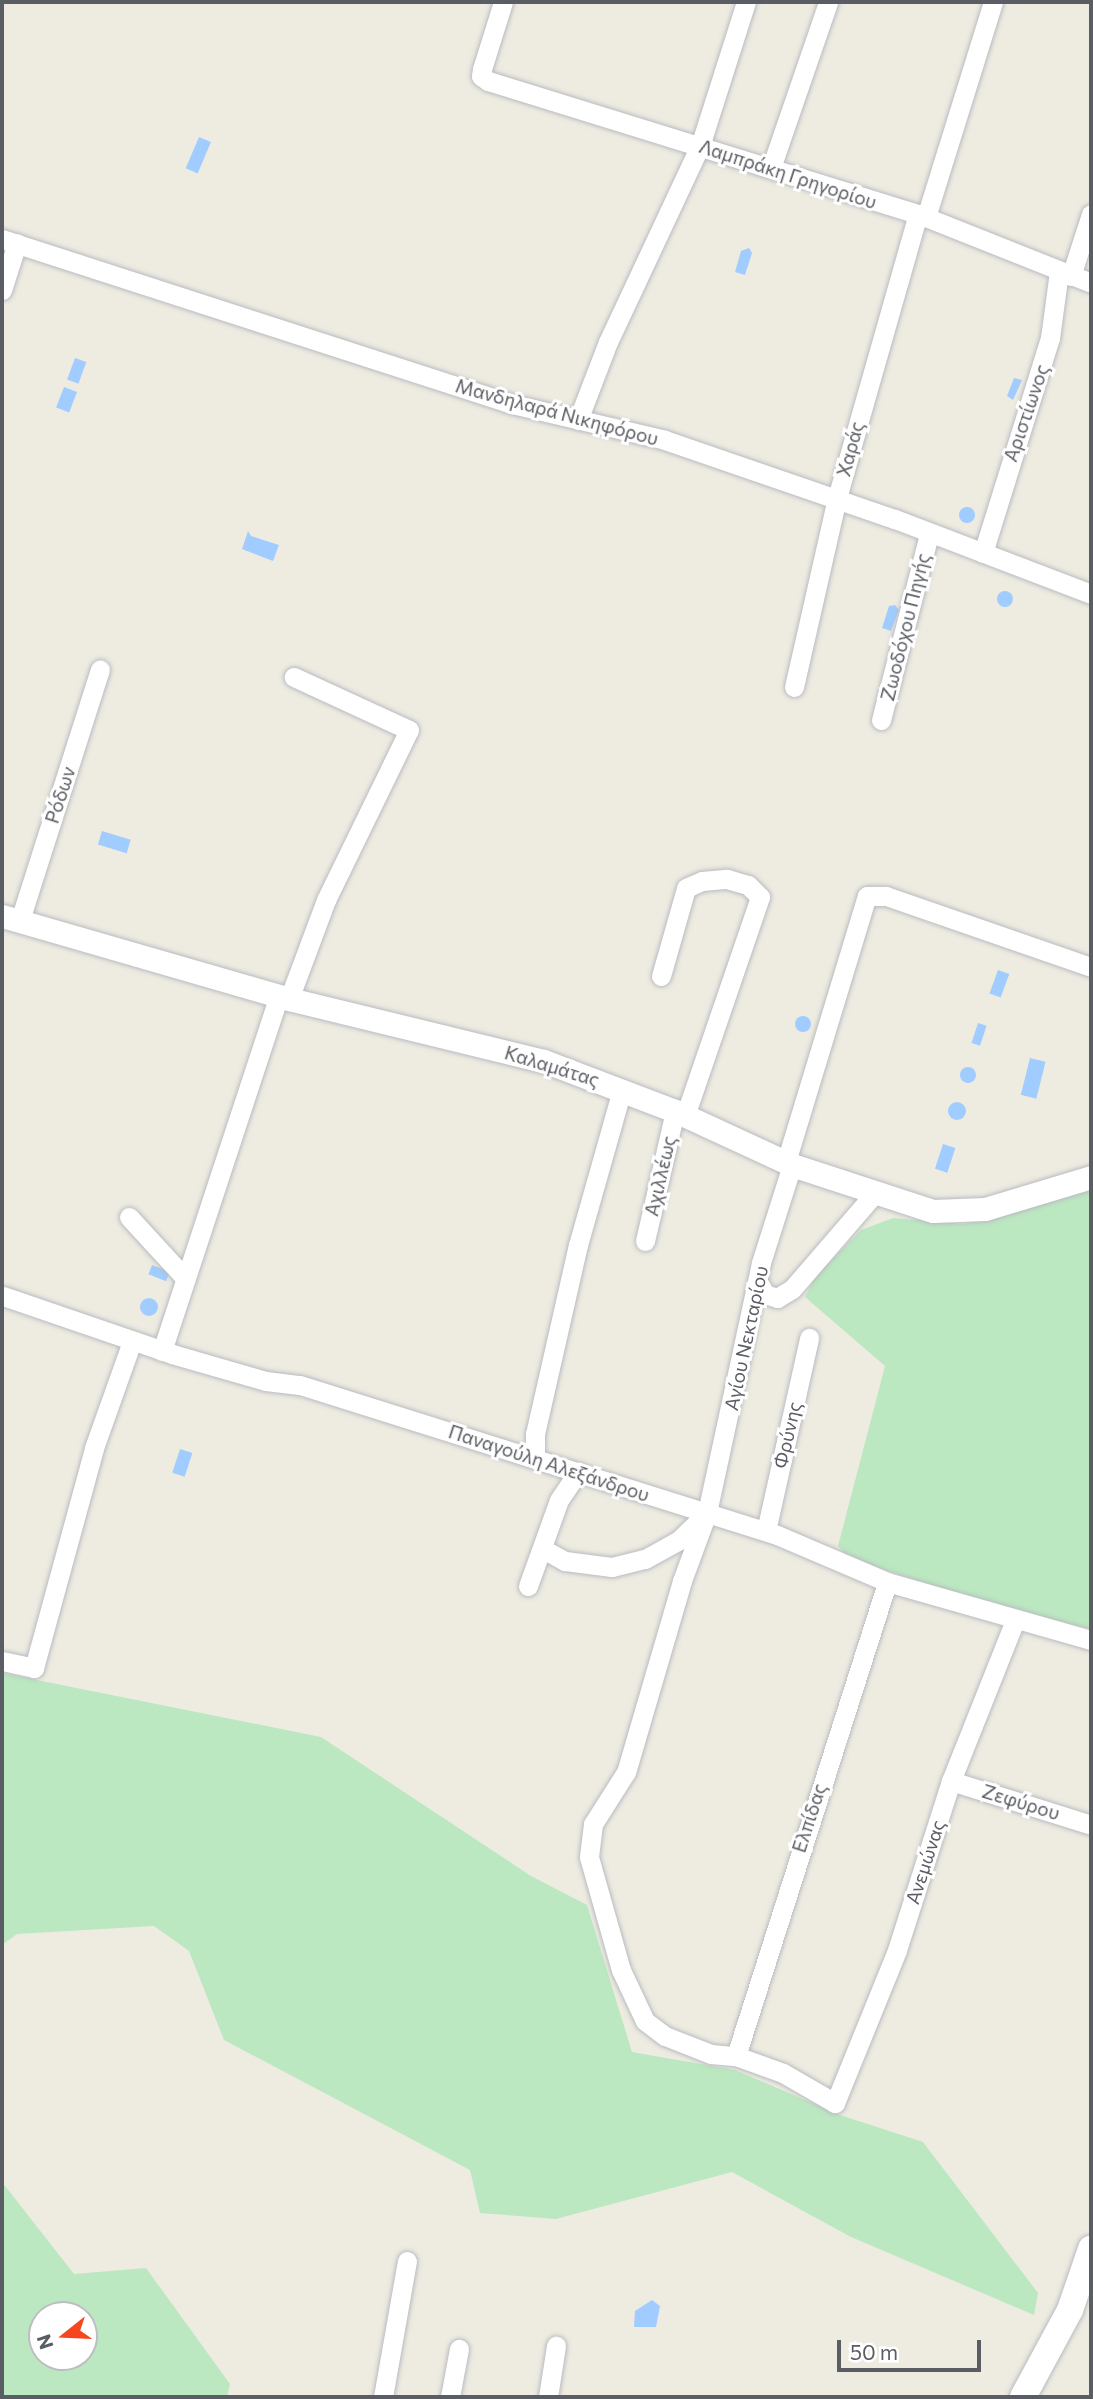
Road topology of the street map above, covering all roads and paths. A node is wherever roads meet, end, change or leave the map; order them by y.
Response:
1 (503, 2) edge
2 (746, 2) edge
3 (828, 2) edge
4 (993, 2) edge
5 (700, 146) junction
6 (771, 168) junction
7 (1091, 214) edge
8 (922, 216) junction
9 (9, 241) edge
10 (1065, 273) junction
11 (1091, 283) edge
12 (2, 290) edge
13 (578, 420) junction
14 (837, 498) junction
15 (929, 534) junction
16 (983, 553) junction
17 (1091, 594) edge
18 (100, 669) dead end
19 (294, 677) dead end
20 (794, 687) dead end
21 (881, 720) dead end
22 (11, 918) edge
23 (1091, 967) edge
24 (661, 976) dead end
25 (284, 997) junction
26 (622, 1089) junction
27 (680, 1113) junction
28 (789, 1163) junction
29 (1091, 1177) edge
30 (874, 1194) junction
31 (129, 1217) dead end
32 (645, 1241) dead end
33 (186, 1278) junction
34 (760, 1285) junction
35 (3, 1296) edge
36 (809, 1338) dead end
37 (132, 1341) junction
38 (162, 1351) junction
39 (535, 1459) junction
40 (578, 1472) junction
41 (707, 1513) junction
42 (766, 1531) junction
43 (543, 1549) junction
44 (887, 1582) junction
45 (528, 1586) dead end
46 (1015, 1620) junction
47 (1091, 1640) edge
48 (2, 1661) edge
49 (951, 1781) junction
50 (1091, 1825) edge
51 (736, 2056) junction
52 (835, 2103) joint
53 (1091, 2249) edge
54 (407, 2261) dead end
55 (556, 2346) dead end
56 (459, 2349) dead end
57 (383, 2397) edge
58 (450, 2397) edge
59 (548, 2397) edge
60 (1023, 2397) edge

1 - 5 street, Λαμπράκη Γρηγορίου
2 - 5 street
3 - 6 street
4 - 8 street, Χαράς
5 - 6 street, Λαμπράκη Γρηγορίου
5 - 13 street
6 - 8 street, Λαμπράκη Γρηγορίου
7 - 10 street, Αριστίωνος
8 - 10 street, Λαμπράκη Γρηγορίου
8 - 14 street, Χαράς
9 - 12 street
9 - 13 street, Μανδηλαρά Νικηφόρου
10 - 11 street, Λαμπράκη Γρηγορίου
10 - 16 street, Αριστίωνος
13 - 14 street, Μανδηλαρά Νικηφόρου
14 - 15 street, Μανδηλαρά Νικηφόρου
14 - 20 street, Χαράς
15 - 16 street, Μανδηλαρά Νικηφόρου
15 - 21 street, Ζωοδόχου Πηγής
16 - 17 street, Μανδηλαρά Νικηφόρου
18 - 22 street, Ρόδων
19 - 25 street
22 - 25 street, Καλαμάτας
23 - 28 street, Αγίου Νεκταρίου
24 - 27 street, Αχιλλέως
25 - 26 street, Καλαμάτας
25 - 33 street
26 - 27 street, Καλαμάτας
26 - 39 street
27 - 28 street, Καλαμάτας
27 - 32 street, Αχιλλέως
28 - 30 street, Καλαμάτας
28 - 34 street, Αγίου Νεκταρίου
29 - 30 street, Καλαμάτας
30 - 34 street
31 - 33 street
33 - 38 street
34 - 41 street, Αγίου Νεκταρίου
35 - 37 street, Παναγούλη Αλεξάνδρου
36 - 42 street, Φρύνης
37 - 38 street, Παναγούλη Αλεξάνδρου
37 - 48 street
38 - 39 street, Παναγούλη Αλεξάνδρου
39 - 40 street, Παναγούλη Αλεξάνδρου
40 - 41 street, Παναγούλη Αλεξάνδρου
40 - 43 street
41 - 42 street, Παναγούλη Αλεξάνδρου
41 - 43 street
41 - 51 street, Αγίου Νεκταρίου
42 - 44 street, Παναγούλη Αλεξάνδρου
43 - 45 street
44 - 46 street, Παναγούλη Αλεξάνδρου
44 - 51 street, Ελπίδας
46 - 47 street, Παναγούλη Αλεξάνδρου
46 - 49 street, Ανεμώνας
49 - 50 street, Ζεφύρου
49 - 52 street, Ανεμώνας
51 - 52 street, Αγίου Νεκταρίου
53 - 60 main road
54 - 57 street
55 - 59 street
56 - 58 street

